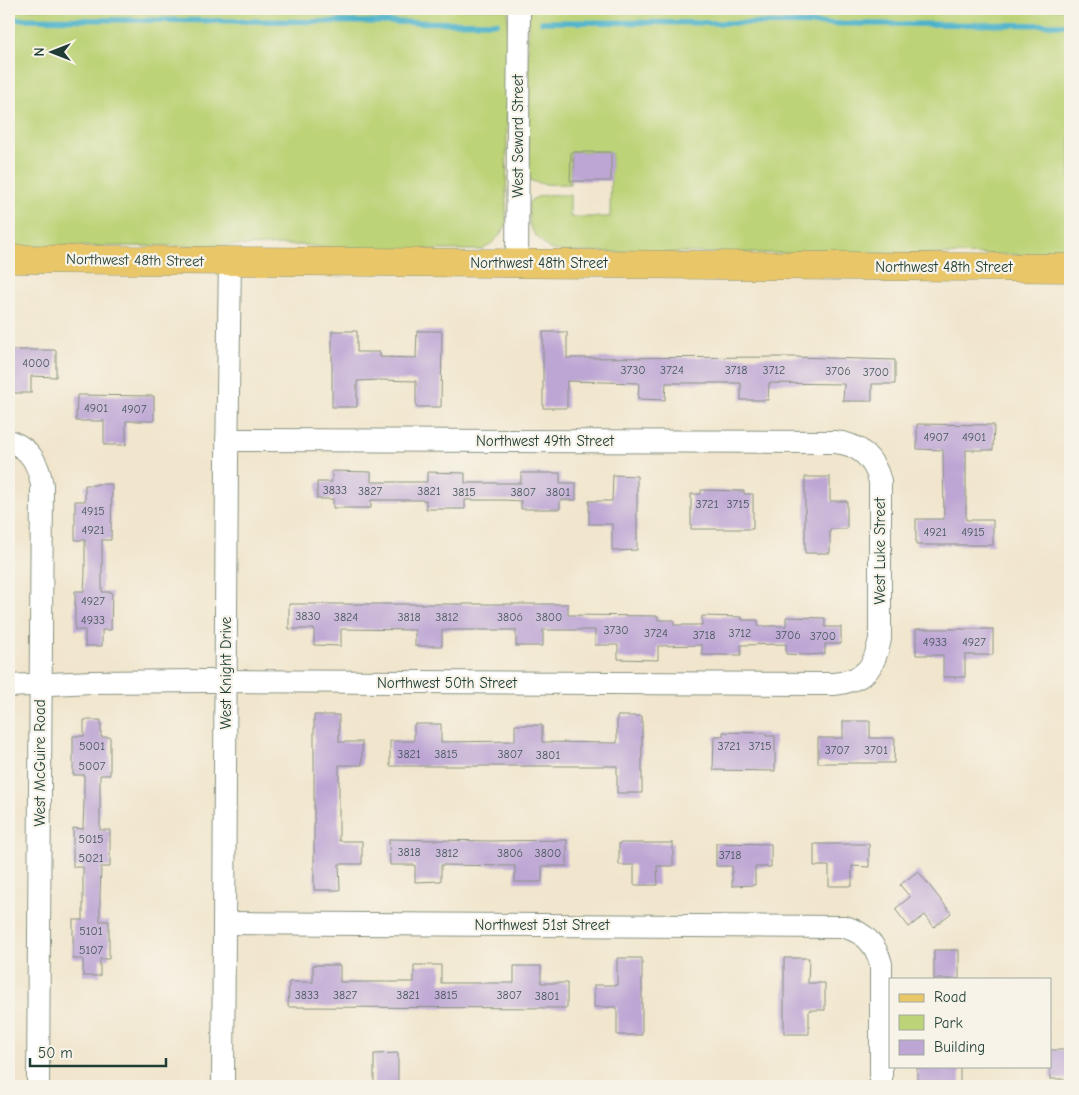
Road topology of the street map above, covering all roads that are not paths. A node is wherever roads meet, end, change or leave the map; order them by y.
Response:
1 (519, 9) edge
2 (9, 258) edge
3 (230, 261) junction
4 (517, 263) junction
5 (1070, 268) edge
6 (227, 440) junction
7 (15, 444) edge
8 (861, 450) joint
9 (875, 659) joint
10 (226, 682) junction
11 (40, 684) junction
12 (9, 686) edge
13 (224, 923) junction
14 (38, 1086) edge
15 (223, 1086) edge
16 (881, 1086) edge

1 - 4 street, West Seward Street
2 - 3 main road, Northwest 48th Street
3 - 4 main road, Northwest 48th Street
3 - 6 street, West Knight Drive
4 - 5 main road, Northwest 48th Street
6 - 8 street, Northwest 49th Street
6 - 10 street, West Knight Drive
7 - 11 street, West McGuire Road
8 - 9 street, West Luke Street
9 - 10 street, Northwest 50th Street
10 - 11 street, Northwest 50th Street
10 - 13 street, West Knight Drive
11 - 12 street, Northwest 50th Street
11 - 14 street, West McGuire Road
13 - 15 street, West Knight Drive
13 - 16 street, Northwest 51st Street

